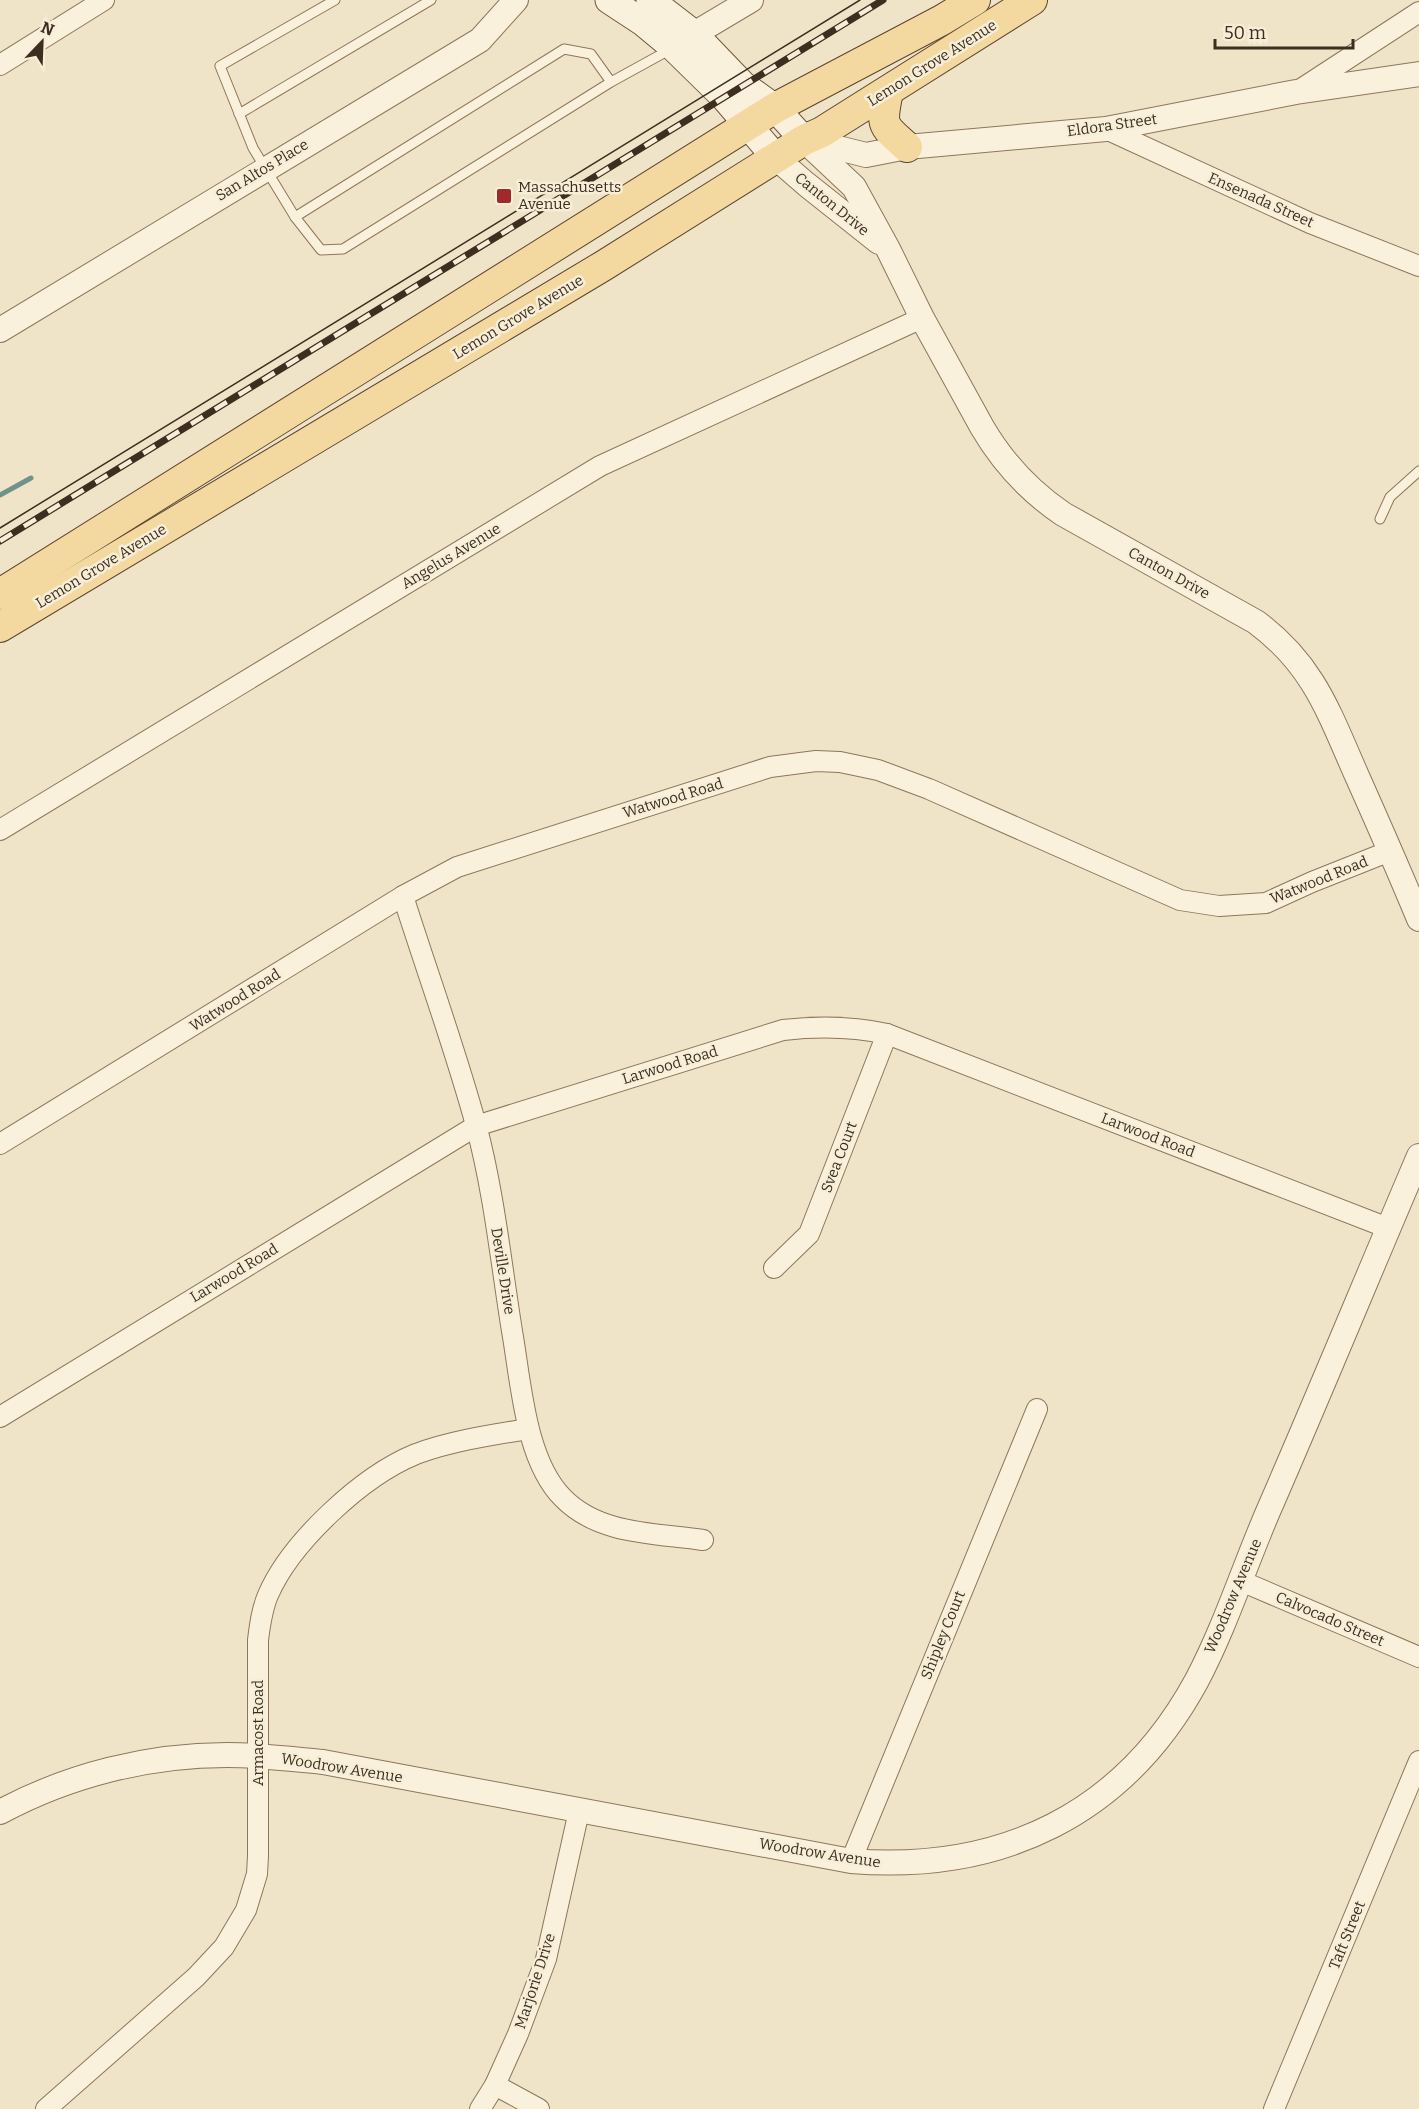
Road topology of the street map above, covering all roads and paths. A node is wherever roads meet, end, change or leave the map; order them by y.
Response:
1 (104, 0) edge
2 (335, 0) edge
3 (431, 0) edge
4 (516, 0) edge
5 (609, 0) edge
6 (650, 0) edge
7 (751, 0) edge
8 (975, 0) edge
9 (1032, 0) edge
10 (1419, 12) edge
11 (684, 41) junction
12 (0, 65) edge
13 (1419, 74) edge
14 (611, 82) junction
15 (888, 91) junction
16 (1296, 92) junction
17 (775, 108) junction
18 (239, 114) junction
19 (747, 125) junction
20 (1106, 129) junction
21 (804, 140) junction
22 (907, 147) junction
23 (776, 158) junction
24 (267, 168) junction
25 (295, 217) junction
26 (888, 249) junction
27 (1419, 266) edge
28 (922, 318) junction
29 (0, 330) edge
30 (1419, 471) edge
31 (1380, 519) dead end
32 (0, 594) edge
33 (0, 627) edge
34 (0, 830) edge
35 (1390, 851) junction
36 (403, 896) junction
37 (1419, 919) edge
38 (887, 1034) junction
39 (476, 1126) junction
40 (0, 1144) edge
41 (1419, 1156) edge
42 (1388, 1228) junction
43 (774, 1268) dead end
44 (1037, 1410) dead end
45 (0, 1417) edge
46 (528, 1429) junction
47 (704, 1540) dead end
48 (1240, 1581) junction
49 (1419, 1656) edge
50 (259, 1756) junction
51 (1419, 1761) edge
52 (579, 1811) junction
53 (0, 1812) edge
54 (851, 1861) junction
55 (495, 2085) junction
56 (46, 2109) edge
57 (480, 2109) edge
58 (539, 2109) edge
59 (1274, 2109) edge

1 - 12 street
2 - 18 lane
3 - 18 lane
4 - 24 street, San Altos Place
5 - 11 main road
6 - 11 main road
7 - 11 street
8 - 17 main road, Lemon Grove Avenue
9 - 15 main road, Lemon Grove Avenue
10 - 16 street
11 - 14 lane
11 - 17 main road
11 - 19 main road
13 - 16 street, Eldora Street
14 - 25 lane
14 - 25 lane
15 - 21 main road, Lemon Grove Avenue
15 - 22 main road
16 - 20 street, Eldora Street
17 - 19 main road, Lemon Grove Avenue
17 - 21 main road
18 - 24 lane
19 - 23 main road
19 - 32 main road, Lemon Grove Avenue
20 - 22 street, Eldora Street
20 - 27 street, Ensenada Street
21 - 22 street, Eldora Street
21 - 23 main road, Lemon Grove Avenue
21 - 26 street, Canton Drive
23 - 26 street, Canton Drive
23 - 33 main road, Lemon Grove Avenue
24 - 25 lane
24 - 29 street, San Altos Place
26 - 28 street, Canton Drive
28 - 34 street, Angelus Avenue
28 - 35 street, Canton Drive
30 - 31 lane
35 - 36 street, Watwood Road
35 - 37 street, Canton Drive
36 - 39 street, Deville Drive
36 - 40 street, Watwood Road
38 - 39 street, Larwood Road
38 - 42 street, Larwood Road
38 - 43 street, Svea Court
39 - 45 street, Larwood Road
39 - 46 street, Deville Drive
41 - 42 street, Woodrow Avenue
42 - 48 street, Woodrow Avenue
44 - 54 street, Shipley Court
46 - 47 street, Deville Drive
46 - 50 street, Armacost Road
48 - 49 street, Calvocado Street
48 - 54 street, Woodrow Avenue
50 - 52 street, Woodrow Avenue
50 - 53 street, Woodrow Avenue
50 - 56 street, Armacost Road
51 - 59 street, Taft Street
52 - 54 street, Woodrow Avenue
52 - 55 street, Marjorie Drive
55 - 57 street, Marjorie Drive
55 - 58 street

